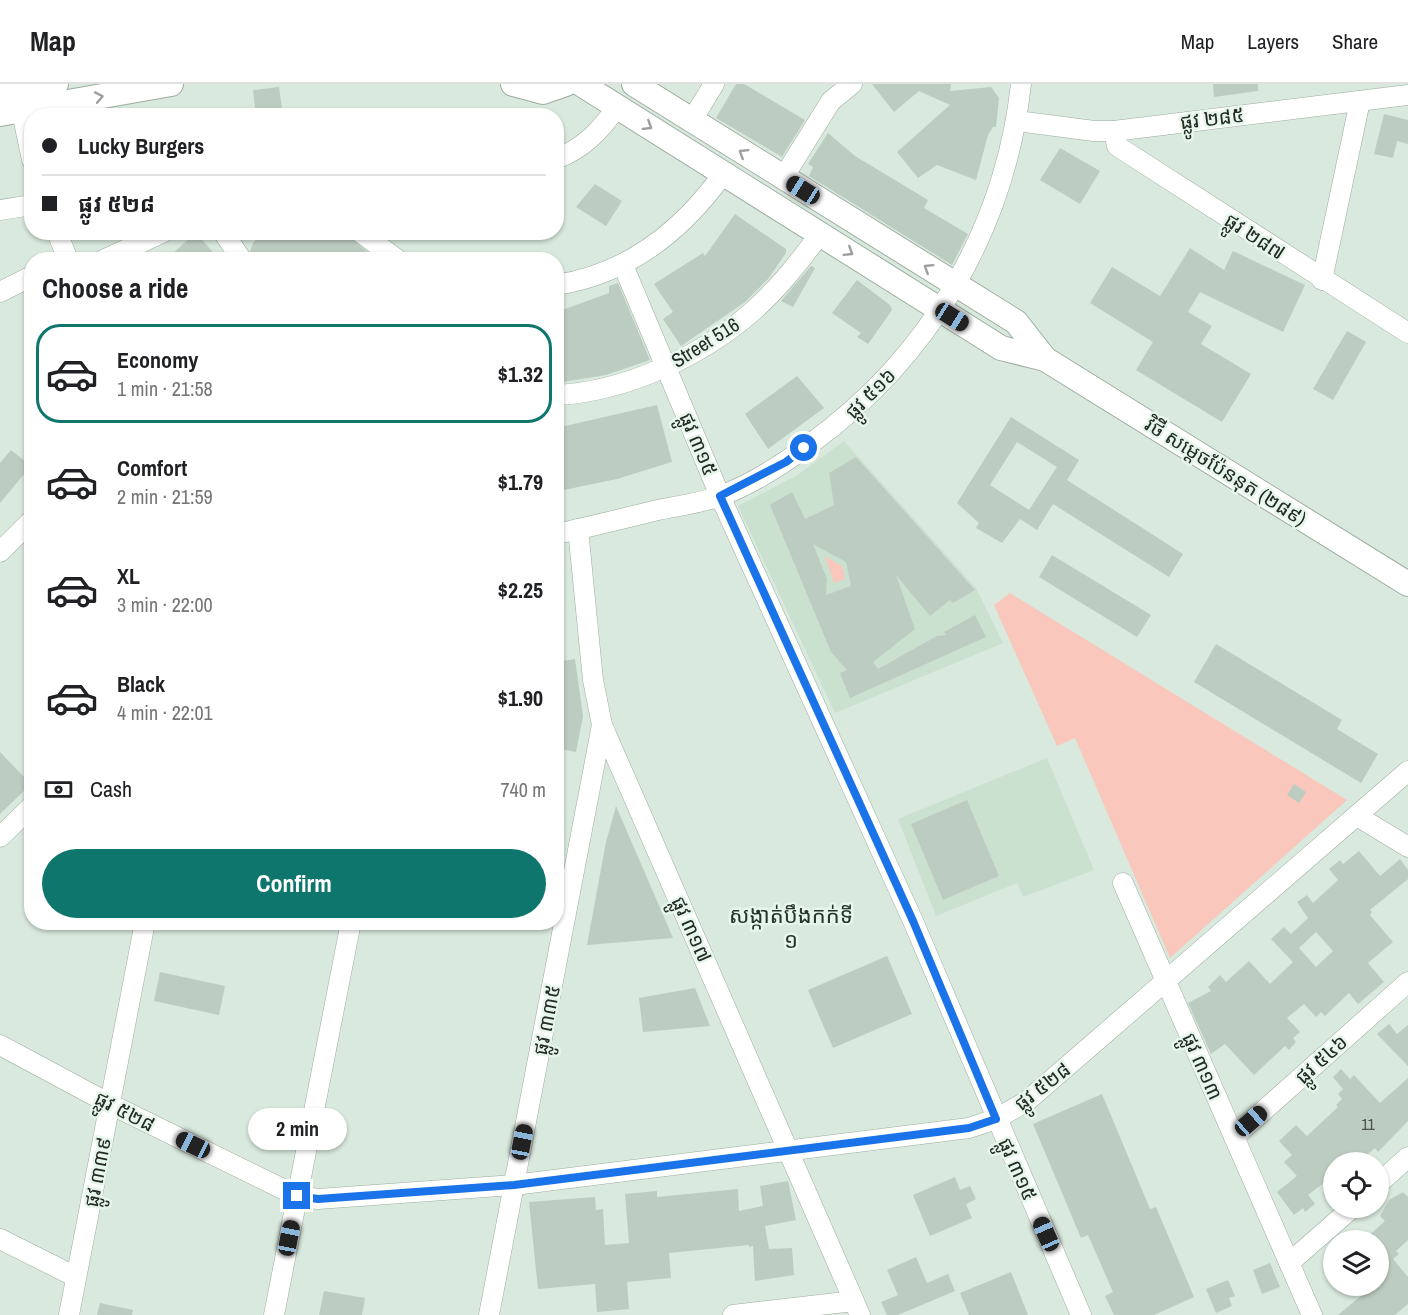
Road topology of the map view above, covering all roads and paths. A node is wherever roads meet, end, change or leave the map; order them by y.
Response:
1 (56, 84) edge
2 (171, 84) edge
3 (513, 84) edge
4 (566, 84) edge
5 (581, 84) edge
6 (634, 84) edge
7 (714, 84) edge
8 (852, 84) edge
9 (1021, 84) edge
10 (1408, 95) edge
11 (1360, 100) junction
12 (10, 102) edge
13 (617, 107) junction
14 (692, 120) junction
15 (1017, 121) junction
16 (1114, 130) junction
17 (24, 139) edge
18 (564, 156) edge
19 (723, 174) junction
20 (783, 178) junction
21 (24, 206) edge
22 (0, 210) edge
23 (820, 234) junction
24 (147, 240) edge
25 (371, 240) edge
26 (120, 252) edge
27 (387, 252) edge
28 (623, 265) junction
29 (24, 280) edge
30 (1322, 280) junction
31 (564, 284) edge
32 (956, 285) junction
33 (0, 292) edge
34 (941, 310) junction
35 (1408, 333) edge
36 (1045, 359) junction
37 (666, 366) junction
38 (564, 394) edge
39 (720, 496) junction
40 (24, 528) edge
41 (578, 530) junction
42 (564, 533) edge
43 (0, 552) edge
44 (1408, 584) edge
45 (602, 725) junction
46 (1408, 771) edge
47 (24, 814) edge
48 (1357, 816) junction
49 (0, 837) edge
50 (1408, 847) edge
51 (1123, 883) dead end
52 (564, 924) edge
53 (143, 930) edge
54 (349, 930) edge
55 (563, 930) edge
56 (1166, 982) junction
57 (1408, 982) edge
58 (0, 1045) edge
59 (110, 1104) junction
60 (996, 1119) junction
61 (1234, 1137) junction
62 (789, 1149) junction
63 (1408, 1157) edge
64 (1389, 1174) edge
65 (514, 1185) junction
66 (297, 1196) junction
67 (1341, 1218) edge
68 (0, 1239) edge
69 (1289, 1263) junction
70 (76, 1277) junction
71 (857, 1308) edge
72 (69, 1315) edge
73 (274, 1315) edge
74 (489, 1315) edge
75 (733, 1315) edge
76 (1081, 1315) edge
77 (1312, 1315) edge

1 - 12 main road
12 -> 2 main road
3 - 4 main road
5 - 13 main road, វិថី សម្តេចប៉ែននុត (២៨៩)
6 - 14 main road, វិថី សម្តេចប៉ែននុត (២៨៩)
7 - 14 street
8 - 20 street
9 - 15 street, ផ្លូវ ៥១៦
10 - 11 street, ផ្លូវ ២៨៥
11 - 16 street, ផ្លូវ ២៨៥
11 - 30 street
12 - 17 street
13 - 18 street
13 -> 19 main road, វិថី សម្តេចប៉ែននុត (២៨៩)
20 -> 14 main road, វិថី សម្តេចប៉ែននុត (២៨៩)
15 - 16 street, ផ្លូវ ២៨៥
15 - 32 street, ផ្លូវ ៥១៦
16 - 30 street, ផ្លូវ ២៨៧
19 - 23 main road, វិថី សម្តេចប៉ែននុត (២៨៩)
19 - 28 street
32 -> 20 main road, វិថី សម្តេចប៉ែននុត (២៨៩)
21 - 22 street
23 -> 34 main road, វិថី សម្តេចប៉ែននុត (២៨៩)
23 - 37 street, Street 516
24 - 26 street
25 - 27 street
28 - 31 street
28 - 37 street, ផ្លូវ ៣១៥
29 - 33 street
30 - 35 street, ផ្លូវ ២៨៧
32 - 34 street, ផ្លូវ ៥១៦
32 - 36 main road, វិថី សម្តេចប៉ែននុត (២៨៩)
34 - 36 main road, វិថី សម្តេចប៉ែននុត (២៨៩)
34 - 39 street, ផ្លូវ ៥១៦
36 - 44 main road, វិថី សម្តេចប៉ែននុត (២៨៩)
37 - 38 street, Street 516
37 - 39 street, ផ្លូវ ៣១៥
39 - 41 street, ផ្លូវ ៥១៦
39 - 60 street, ផ្លូវ ៣១៥
40 - 43 street
41 - 42 street, ផ្លូវ ៥១៦
41 - 45 street, ផ្លូវ ៣១៧
45 - 52 street, ផ្លូវ ៣៣៥
45 - 62 street, ផ្លូវ ៣១៧
46 - 48 street, ផ្លូវ ៥២៨
47 - 49 street
48 - 50 street
48 - 56 street, ផ្លូវ ៥២៨
51 - 56 street, ផ្លូវ ៣១៣
53 - 59 street, ផ្លូវ ៣៣៩
54 - 66 street
55 - 65 street, ផ្លូវ ៣៣៥
56 - 60 street, ផ្លូវ ៥២៨
56 - 61 street, ផ្លូវ ៣១៣
57 - 61 street, ផ្លូវ ៥៤៦
58 - 59 street, ផ្លូវ ៥២៨
59 - 66 street, ផ្លូវ ៥២៨
59 - 70 street, ផ្លូវ ៣៣៩
60 - 62 street, ផ្លូវ ៥២៨
60 - 76 street, ផ្លូវ ៣១៥
61 - 69 street, ផ្លូវ ៣១៣
62 - 65 street, ផ្លូវ ៥២៨
62 - 71 street, ផ្លូវ ៣១៧
63 - 64 street
65 - 66 street, ផ្លូវ ៥២៨
65 - 74 street, ផ្លូវ ៣៣៥
66 - 73 street
67 - 69 street
68 - 70 street
69 - 77 street, ផ្លូវ ៣១៣
70 - 72 street, ផ្លូវ ៣៣៩
71 - 75 street

